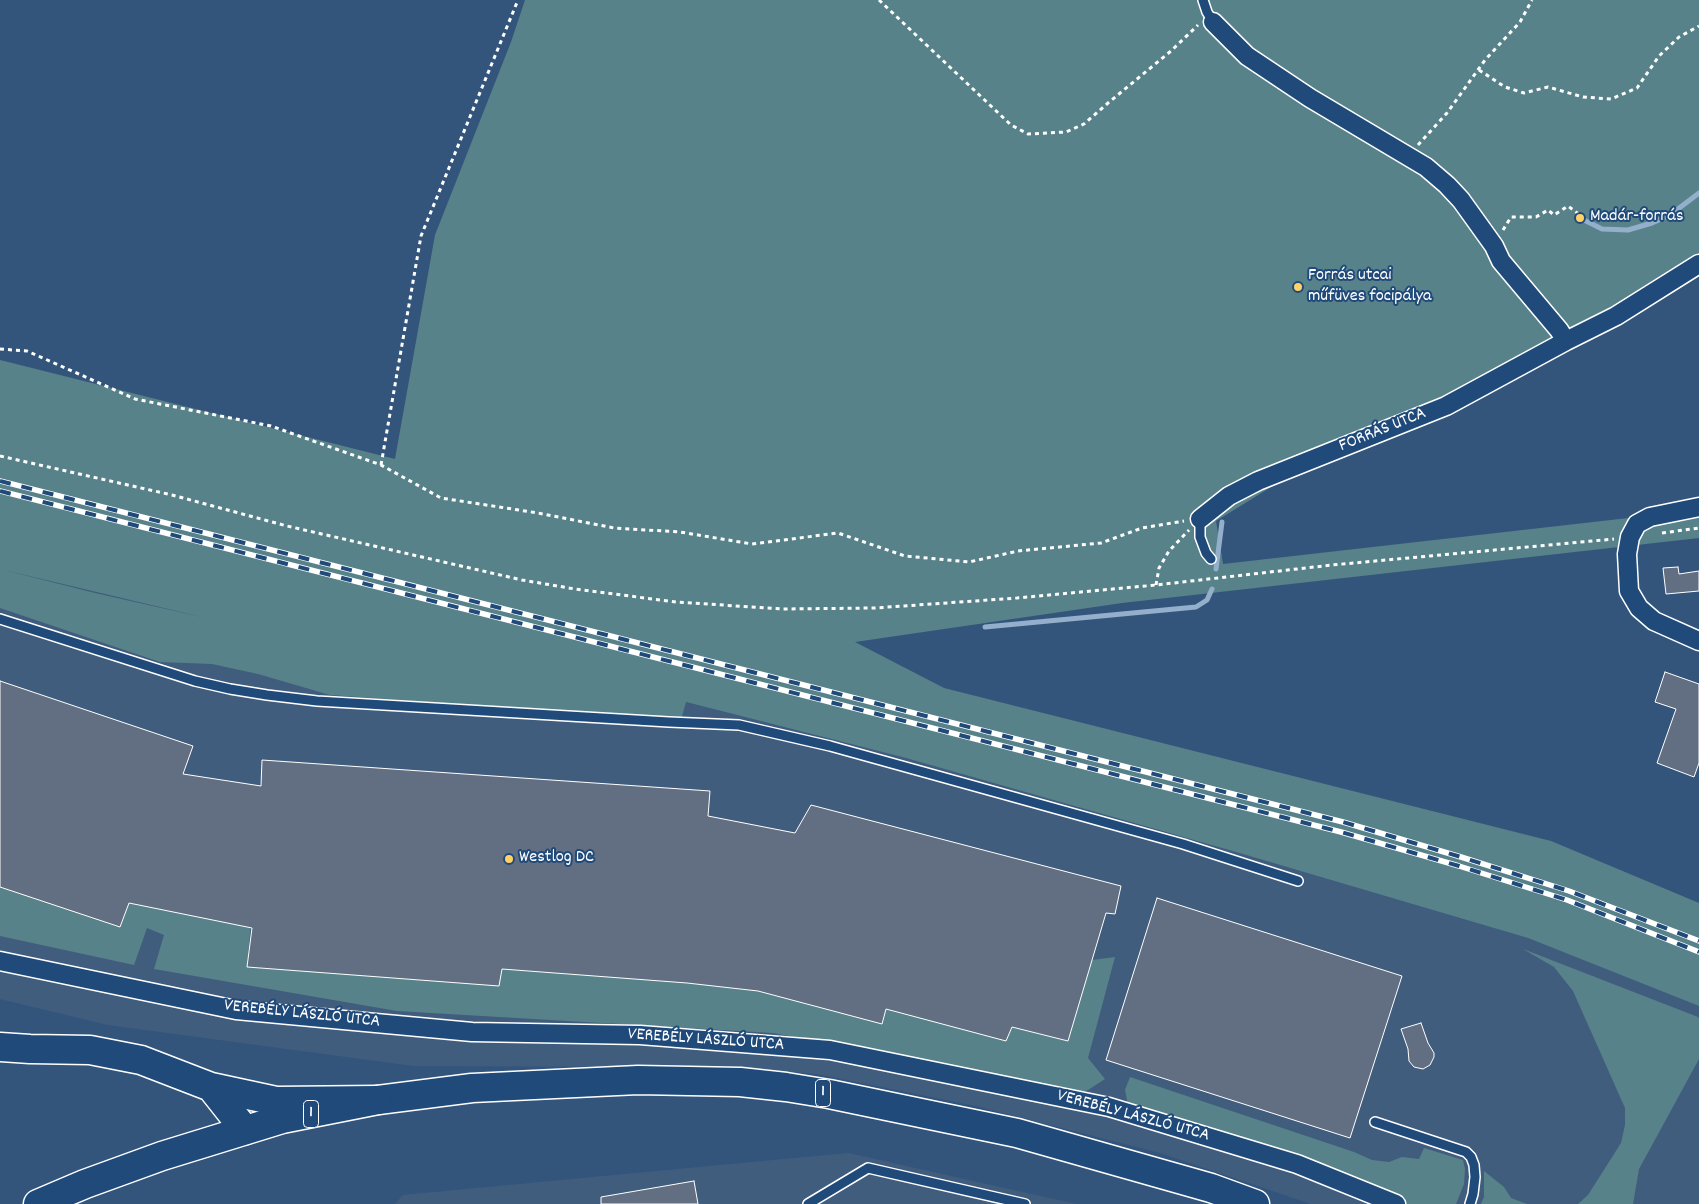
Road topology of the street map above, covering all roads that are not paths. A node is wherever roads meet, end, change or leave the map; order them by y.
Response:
1 (1203, 0) edge
2 (1205, 24) joint
3 (1699, 264) edge
4 (1566, 341) junction
5 (1699, 507) edge
6 (1200, 519) joint
7 (1211, 559) dead end
8 (0, 618) edge
9 (1699, 641) edge
10 (1298, 881) dead end
11 (0, 961) edge
12 (0, 1047) edge
13 (211, 1086) junction
14 (378, 1100) junction
15 (1375, 1122) dead end
16 (245, 1130) junction
17 (38, 1204) edge
18 (808, 1204) edge
19 (1025, 1204) edge
20 (1255, 1204) edge
21 (1396, 1204) edge
22 (1470, 1204) edge

1 - 2 lane
2 - 4 street
3 - 4 street, FORRÁS UTCA
4 - 6 street, FORRÁS UTCA
5 - 9 street
6 - 7 lane
8 - 10 lane
11 - 21 street, VEREBÉLY LÁSZLÓ UTCA
12 - 13 main road
13 - 14 main road
13 - 16 main road
14 - 16 main road, 1
14 - 20 main road, 1
15 - 22 lane
16 - 17 main road, 1
18 - 19 lane

